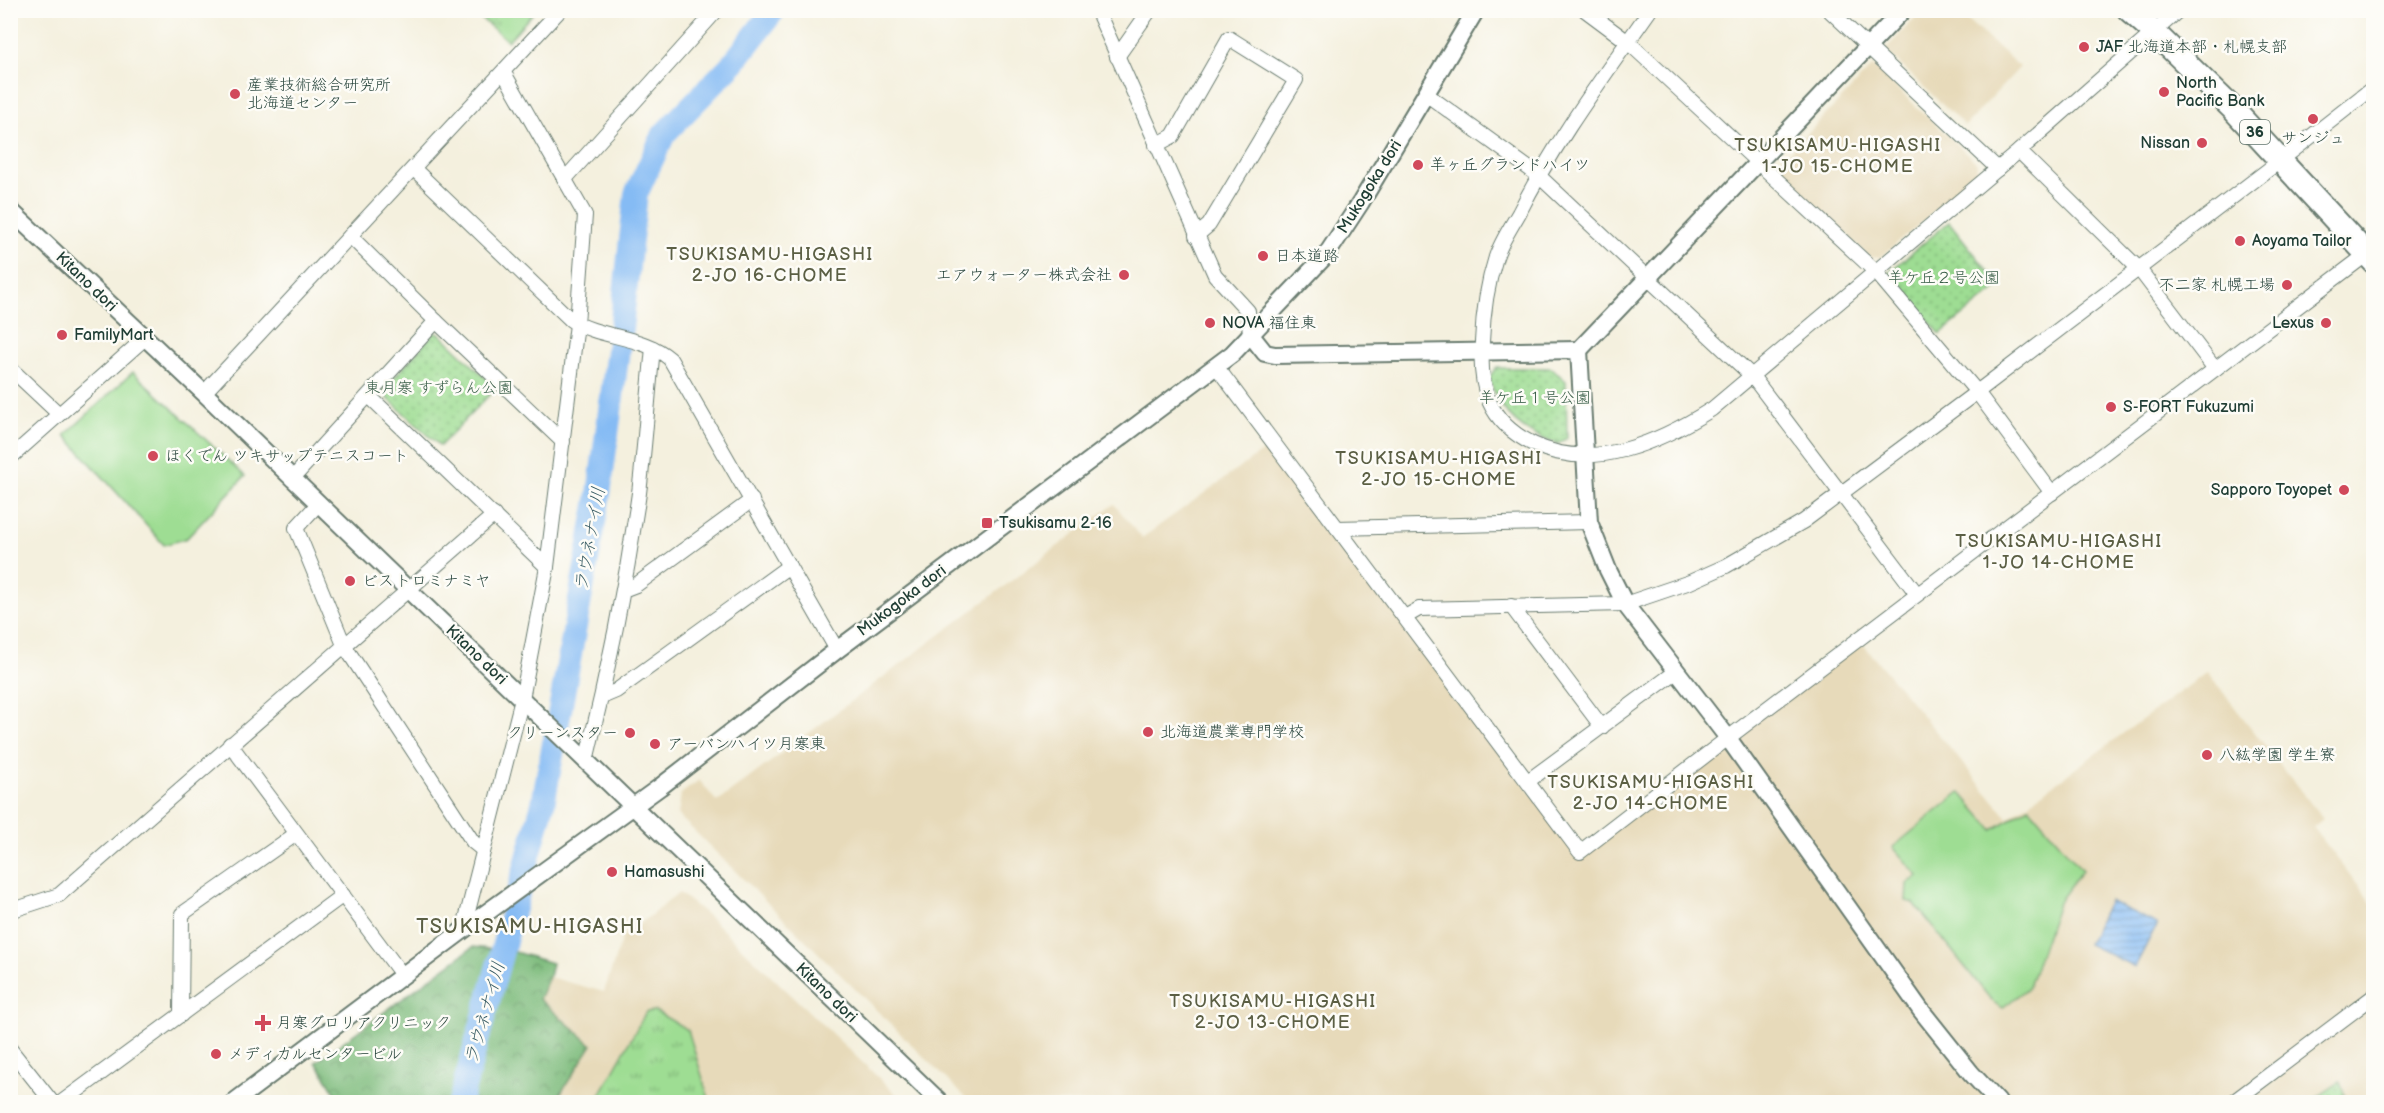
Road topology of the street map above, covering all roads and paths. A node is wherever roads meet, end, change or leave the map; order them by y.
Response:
1 (560, 10) edge
2 (717, 10) edge
3 (1097, 10) edge
4 (1150, 10) edge
5 (1476, 10) edge
6 (1585, 10) edge
7 (1650, 10) edge
8 (1829, 10) edge
9 (1903, 10) edge
10 (2128, 10) edge
11 (2179, 10) edge
12 (2155, 33) junction
13 (1628, 42) junction
14 (1868, 47) junction
15 (1118, 57) junction
16 (504, 73) junction
17 (2373, 87) edge
18 (1426, 94) junction
19 (1156, 145) junction
20 (2019, 151) junction
21 (2281, 160) junction
22 (1759, 163) junction
23 (414, 169) junction
24 (1998, 169) junction
25 (1538, 175) junction
26 (565, 179) junction
27 (10, 210) edge
28 (350, 236) junction
29 (1196, 236) junction
30 (2370, 258) edge
31 (2139, 269) junction
32 (1876, 272) junction
33 (1650, 278) junction
34 (436, 321) junction
35 (577, 324) junction
36 (1250, 334) junction
37 (145, 338) junction
38 (653, 348) junction
39 (1579, 350) junction
40 (1481, 352) junction
41 (1216, 366) junction
42 (10, 368) edge
43 (2215, 369) junction
44 (1752, 376) junction
45 (1977, 392) junction
46 (204, 393) junction
47 (369, 396) junction
48 (59, 414) junction
49 (563, 442) junction
50 (1584, 454) junction
51 (10, 458) edge
52 (292, 479) junction
53 (1839, 493) junction
54 (2052, 493) junction
55 (752, 500) junction
56 (318, 504) junction
57 (494, 515) junction
58 (1589, 522) junction
59 (1337, 528) junction
60 (789, 566) junction
61 (547, 567) junction
62 (407, 590) junction
63 (623, 590) junction
64 (1917, 594) junction
65 (1625, 604) junction
66 (1511, 606) junction
67 (1405, 617) junction
68 (344, 645) junction
69 (837, 650) junction
70 (1677, 671) junction
71 (602, 697) junction
72 (524, 702) junction
73 (1602, 727) junction
74 (1728, 738) junction
75 (230, 744) junction
76 (582, 758) junction
77 (1528, 781) junction
78 (632, 807) junction
79 (296, 834) junction
80 (483, 850) junction
81 (343, 895) junction
82 (10, 911) edge
83 (463, 931) junction
84 (404, 976) junction
85 (2373, 996) edge
86 (181, 1015) junction
87 (10, 1049) edge
88 (52, 1102) edge
89 (62, 1102) edge
90 (234, 1102) edge
91 (940, 1102) edge
92 (1998, 1102) edge
93 (2233, 1102) edge

1 - 16 street
2 - 26 street
3 - 15 street
4 - 15 street
5 - 18 street, Mukogoka dori
6 - 13 street
7 - 13 street
8 - 14 street
9 - 14 street
10 - 12 highway, 36
11 - 12 street
12 - 20 street
12 - 21 highway, 36
13 - 22 street
13 - 25 street
14 - 22 street
14 - 24 street
15 - 19 street
16 - 23 street
16 - 26 street
17 - 21 street
18 - 25 street
18 - 36 street, Mukogoka dori
19 - 29 street
19 - 29 street
20 - 24 street
20 - 31 street
21 - 30 highway, 36
21 - 31 street
22 - 32 street
22 - 33 street
23 - 28 street
23 - 35 street
24 - 32 street
25 - 33 street
25 - 40 street
26 - 35 street
27 - 37 street, Kitano dori
28 - 34 street
28 - 46 street
29 - 36 street
30 - 43 street
31 - 43 street
31 - 45 street
32 - 44 street
32 - 45 street
33 - 39 street
33 - 44 street
34 - 47 street
34 - 49 street
35 - 38 street
35 - 49 street
36 - 40 street
36 - 41 street, Mukogoka dori
37 - 46 street, Kitano dori
37 - 48 street
38 - 55 street
38 - 63 street
39 - 40 street
39 - 50 street
40 - 50 street
41 - 59 street
41 - 69 street, Mukogoka dori
42 - 48 street
43 - 54 street
44 - 50 street
44 - 53 street
45 - 53 street
45 - 54 street
46 - 52 street, Kitano dori
47 - 52 street
47 - 57 street
48 - 51 street
49 - 61 street
50 - 58 street
52 - 56 street, Kitano dori
53 - 64 street
53 - 65 street
54 - 64 street
55 - 60 street
55 - 63 street
56 - 62 street, Kitano dori
56 - 68 street
57 - 61 street
57 - 62 street
58 - 59 street
58 - 65 street
59 - 67 street
60 - 69 street
60 - 71 street
61 - 72 street
62 - 68 street
62 - 72 street, Kitano dori
63 - 71 street
64 - 74 street
65 - 66 street
65 - 70 street
66 - 67 street
66 - 73 street
67 - 77 street
68 - 75 street
68 - 80 street
69 - 78 street, Mukogoka dori
70 - 73 street
70 - 74 street
71 - 76 street
72 - 76 street, Kitano dori
72 - 80 street
73 - 77 street
74 - 77 street
74 - 92 street
75 - 79 street
75 - 82 street
76 - 78 street, Kitano dori
78 - 83 street, Mukogoka dori
78 - 91 street, Kitano dori
79 - 81 street
79 - 86 street
80 - 83 street
81 - 84 street
81 - 86 street
83 - 84 street, Mukogoka dori
84 - 90 street, Mukogoka dori
85 - 93 street
86 - 89 street
87 - 88 street

